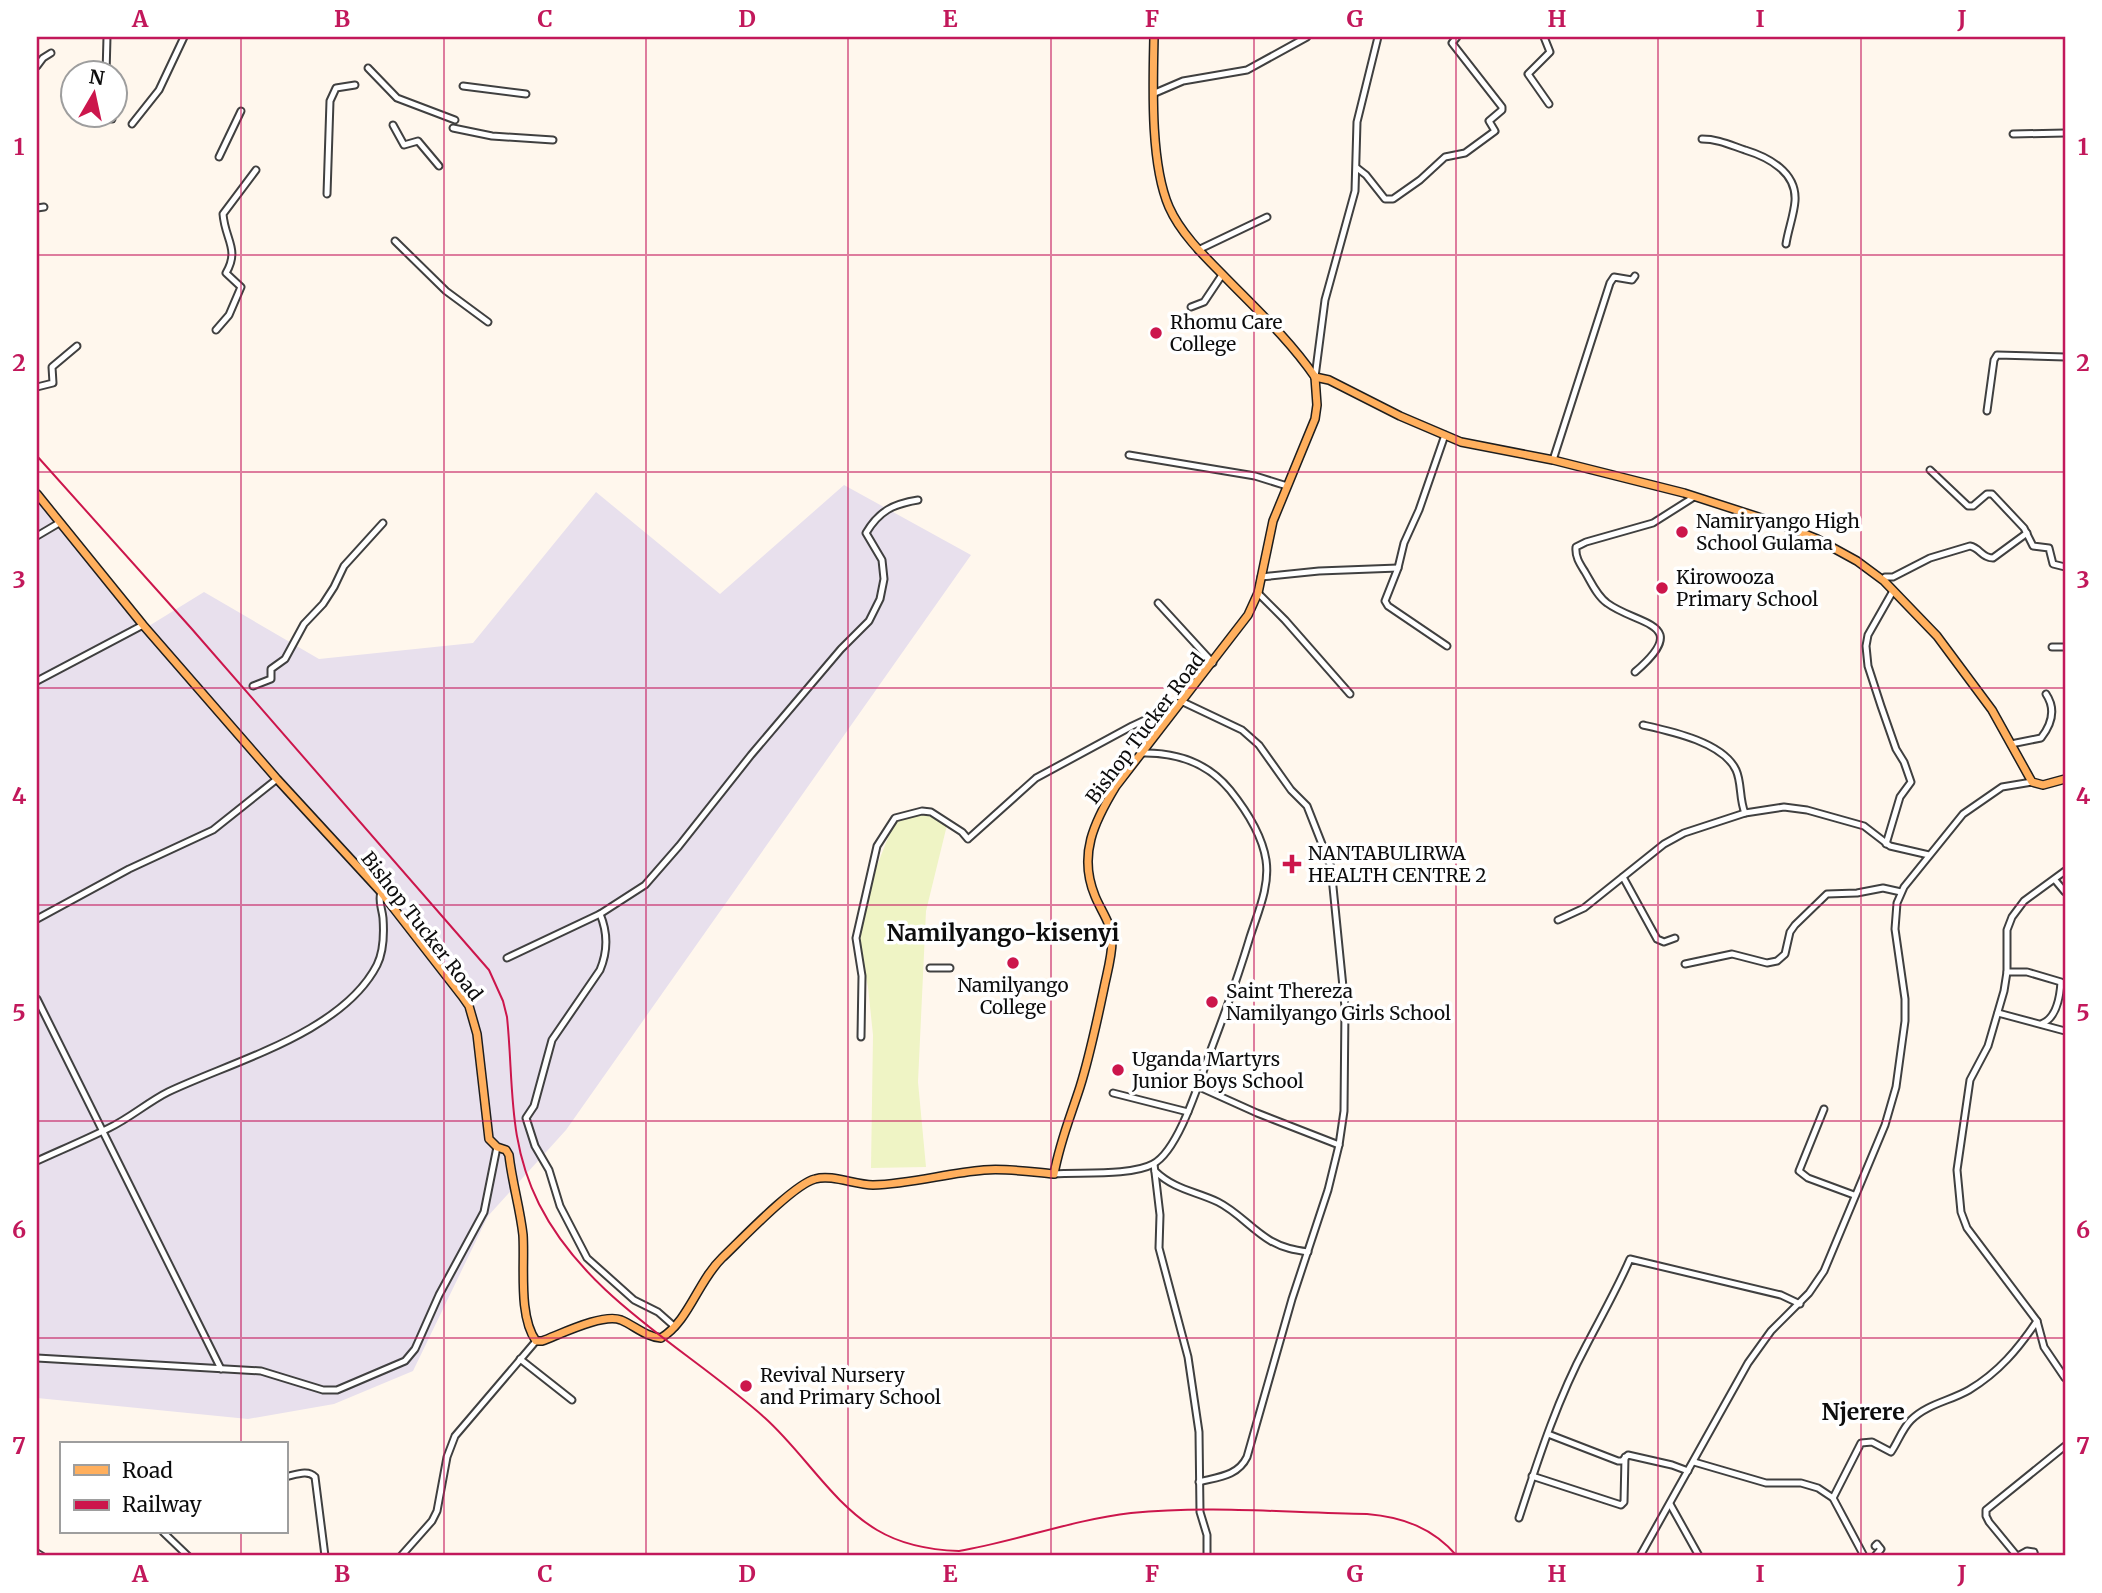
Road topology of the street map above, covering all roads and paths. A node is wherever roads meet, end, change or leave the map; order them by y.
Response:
1 (107, 37) edge
2 (184, 37) edge
3 (1154, 37) edge
4 (1307, 37) edge
5 (1378, 37) edge
6 (1457, 37) edge
7 (1544, 37) edge
8 (51, 53) dead end
9 (106, 60) edge
10 (37, 66) edge
11 (368, 68) dead end
12 (355, 85) dead end
13 (463, 86) dead end
14 (1155, 93) junction
15 (526, 94) dead end
16 (1549, 104) dead end
17 (241, 111) dead end
18 (455, 120) dead end
19 (132, 124) dead end
20 (393, 125) dead end
21 (453, 128) dead end
22 (2065, 133) edge
23 (2013, 134) dead end
24 (1702, 139) dead end
25 (553, 140) dead end
26 (219, 157) dead end
27 (439, 166) dead end
28 (1357, 168) junction
29 (257, 170) dead end
30 (327, 194) dead end
31 (44, 207) dead end
32 (37, 208) edge
33 (1267, 218) dead end
34 (395, 241) dead end
35 (1786, 244) dead end
36 (1198, 250) junction
37 (1222, 275) junction
38 (1635, 276) dead end
39 (1191, 307) dead end
40 (488, 322) dead end
41 (216, 330) dead end
42 (77, 346) dead end
43 (2065, 357) edge
44 (1315, 377) junction
45 (37, 387) edge
46 (1987, 411) dead end
47 (1445, 435) junction
48 (1129, 455) dead end
49 (1553, 460) junction
50 (1930, 470) dead end
51 (1287, 486) junction
52 (37, 494) edge
53 (1694, 497) junction
54 (918, 500) dead end
55 (59, 523) junction
56 (383, 523) dead end
57 (2027, 533) junction
58 (37, 536) edge
59 (2065, 567) edge
60 (1398, 568) junction
61 (1261, 577) junction
62 (1885, 577) dead end
63 (1893, 591) junction
64 (1258, 593) junction
65 (1158, 603) dead end
66 (143, 625) junction
67 (1447, 646) dead end
68 (2052, 647) dead end
69 (2065, 647) edge
70 (1213, 663) junction
71 (1635, 672) dead end
72 (37, 681) edge
73 (253, 686) dead end
74 (1350, 694) dead end
75 (2046, 694) dead end
76 (1183, 702) junction
77 (1643, 725) dead end
78 (2011, 744) junction
79 (1141, 753) junction
80 (277, 779) junction
81 (2065, 779) edge
82 (2032, 782) junction
83 (1745, 813) junction
84 (1886, 844) junction
85 (1929, 855) junction
86 (2065, 871) edge
87 (1623, 877) junction
88 (2055, 880) junction
89 (381, 892) junction
90 (1901, 892) junction
91 (2065, 892) edge
92 (600, 914) junction
93 (37, 919) edge
94 (1558, 920) dead end
95 (1675, 937) dead end
96 (507, 958) dead end
97 (1685, 964) dead end
98 (930, 968) dead end
99 (950, 968) dead end
100 (2007, 972) junction
101 (37, 999) edge
102 (1998, 1013) junction
103 (2041, 1024) junction
104 (2065, 1031) edge
105 (861, 1037) dead end
106 (1198, 1086) junction
107 (1113, 1093) dead end
108 (1824, 1109) dead end
109 (1188, 1112) junction
110 (101, 1131) junction
111 (1339, 1144) junction
112 (497, 1147) junction
113 (37, 1161) edge
114 (1155, 1167) junction
115 (1054, 1174) junction
116 (1854, 1195) junction
117 (1308, 1252) junction
118 (1800, 1304) junction
119 (2037, 1321) junction
120 (675, 1327) junction
121 (536, 1341) junction
122 (37, 1358) edge
123 (520, 1359) junction
124 (221, 1369) junction
125 (2065, 1378) edge
126 (572, 1400) dead end
127 (1548, 1434) junction
128 (2065, 1446) edge
129 (1625, 1457) junction
130 (1694, 1462) junction
131 (1688, 1471) junction
132 (1532, 1476) junction
133 (287, 1477) edge
134 (1199, 1482) junction
135 (1833, 1498) junction
136 (1670, 1504) junction
137 (1520, 1518) dead end
138 (165, 1534) edge
139 (1875, 1546) dead end
140 (37, 1553) edge
141 (42, 1556) edge
142 (188, 1556) edge
143 (326, 1556) edge
144 (401, 1556) edge
145 (1207, 1556) edge
146 (1640, 1556) edge
147 (1699, 1556) edge
148 (1864, 1556) edge
149 (1875, 1556) edge
150 (2017, 1556) edge
151 (2035, 1556) edge

1 - 9 street
2 - 19 street
3 - 14 main road
4 - 14 street
5 - 28 street
6 - 28 street
7 - 16 street
8 - 10 street
11 - 18 street
12 - 30 street
13 - 15 street
14 - 36 main road
17 - 26 street
20 - 27 street
21 - 25 street
22 - 23 street
24 - 35 street
28 - 44 street
29 - 41 street
31 - 32 street
33 - 36 street
34 - 40 street
36 - 37 main road
37 - 39 street
37 - 44 main road
38 - 49 street
42 - 45 street
43 - 46 street
44 - 47 main road
44 - 51 main road, Bishop Tucker Road
47 - 49 main road
47 - 60 street
48 - 51 street
49 - 53 main road
50 - 57 street
51 - 61 main road, Bishop Tucker Road
52 - 55 main road, Bishop Tucker Road
53 - 63 main road
53 - 71 street
54 - 92 street
55 - 58 street
55 - 66 main road, Bishop Tucker Road
56 - 73 street
57 - 59 street
57 - 62 street
60 - 61 street
60 - 67 street
61 - 64 main road, Bishop Tucker Road
63 - 78 main road
63 - 84 street
64 - 70 main road, Bishop Tucker Road
64 - 74 street
65 - 70 street
66 - 72 street
66 - 80 main road, Bishop Tucker Road
68 - 69 street
70 - 76 main road, Bishop Tucker Road
75 - 78 street
76 - 79 main road, Bishop Tucker Road
76 - 105 street
76 - 111 street
77 - 83 street
78 - 82 main road
79 - 106 street
79 - 115 main road, Bishop Tucker Road
80 - 89 main road, Bishop Tucker Road
80 - 93 street
81 - 82 main road
82 - 85 street
83 - 84 street
83 - 87 street
84 - 85 street
85 - 90 street
86 - 88 street
87 - 94 street
87 - 95 street
88 - 91 street
88 - 100 street
89 - 110 street
89 - 112 main road, Bishop Tucker Road
90 - 97 street
90 - 116 street
92 - 96 street
92 - 120 street
98 - 99 street
100 - 102 street
100 - 103 street
101 - 110 street
102 - 103 street
102 - 119 street
103 - 104 street
106 - 109 street
106 - 111 street
107 - 109 street
108 - 116 street
109 - 114 street
110 - 113 street
110 - 124 street
111 - 117 street
112 - 121 main road, Bishop Tucker Road
112 - 124 street
114 - 115 street
114 - 117 street
114 - 134 street
115 - 120 main road
116 - 118 street
117 - 134 street
118 - 127 street
118 - 130 street
119 - 125 street
119 - 135 street
120 - 121 main road
121 - 123 street
122 - 124 street
123 - 126 street
123 - 144 street
127 - 129 street
127 - 132 street
128 - 150 street
129 - 131 street
129 - 132 street
130 - 131 street
130 - 135 street
131 - 136 street
132 - 137 street
133 - 143 street
134 - 145 street
135 - 148 street
136 - 146 street
136 - 147 street
138 - 142 street
139 - 149 street
140 - 141 street
150 - 151 street

